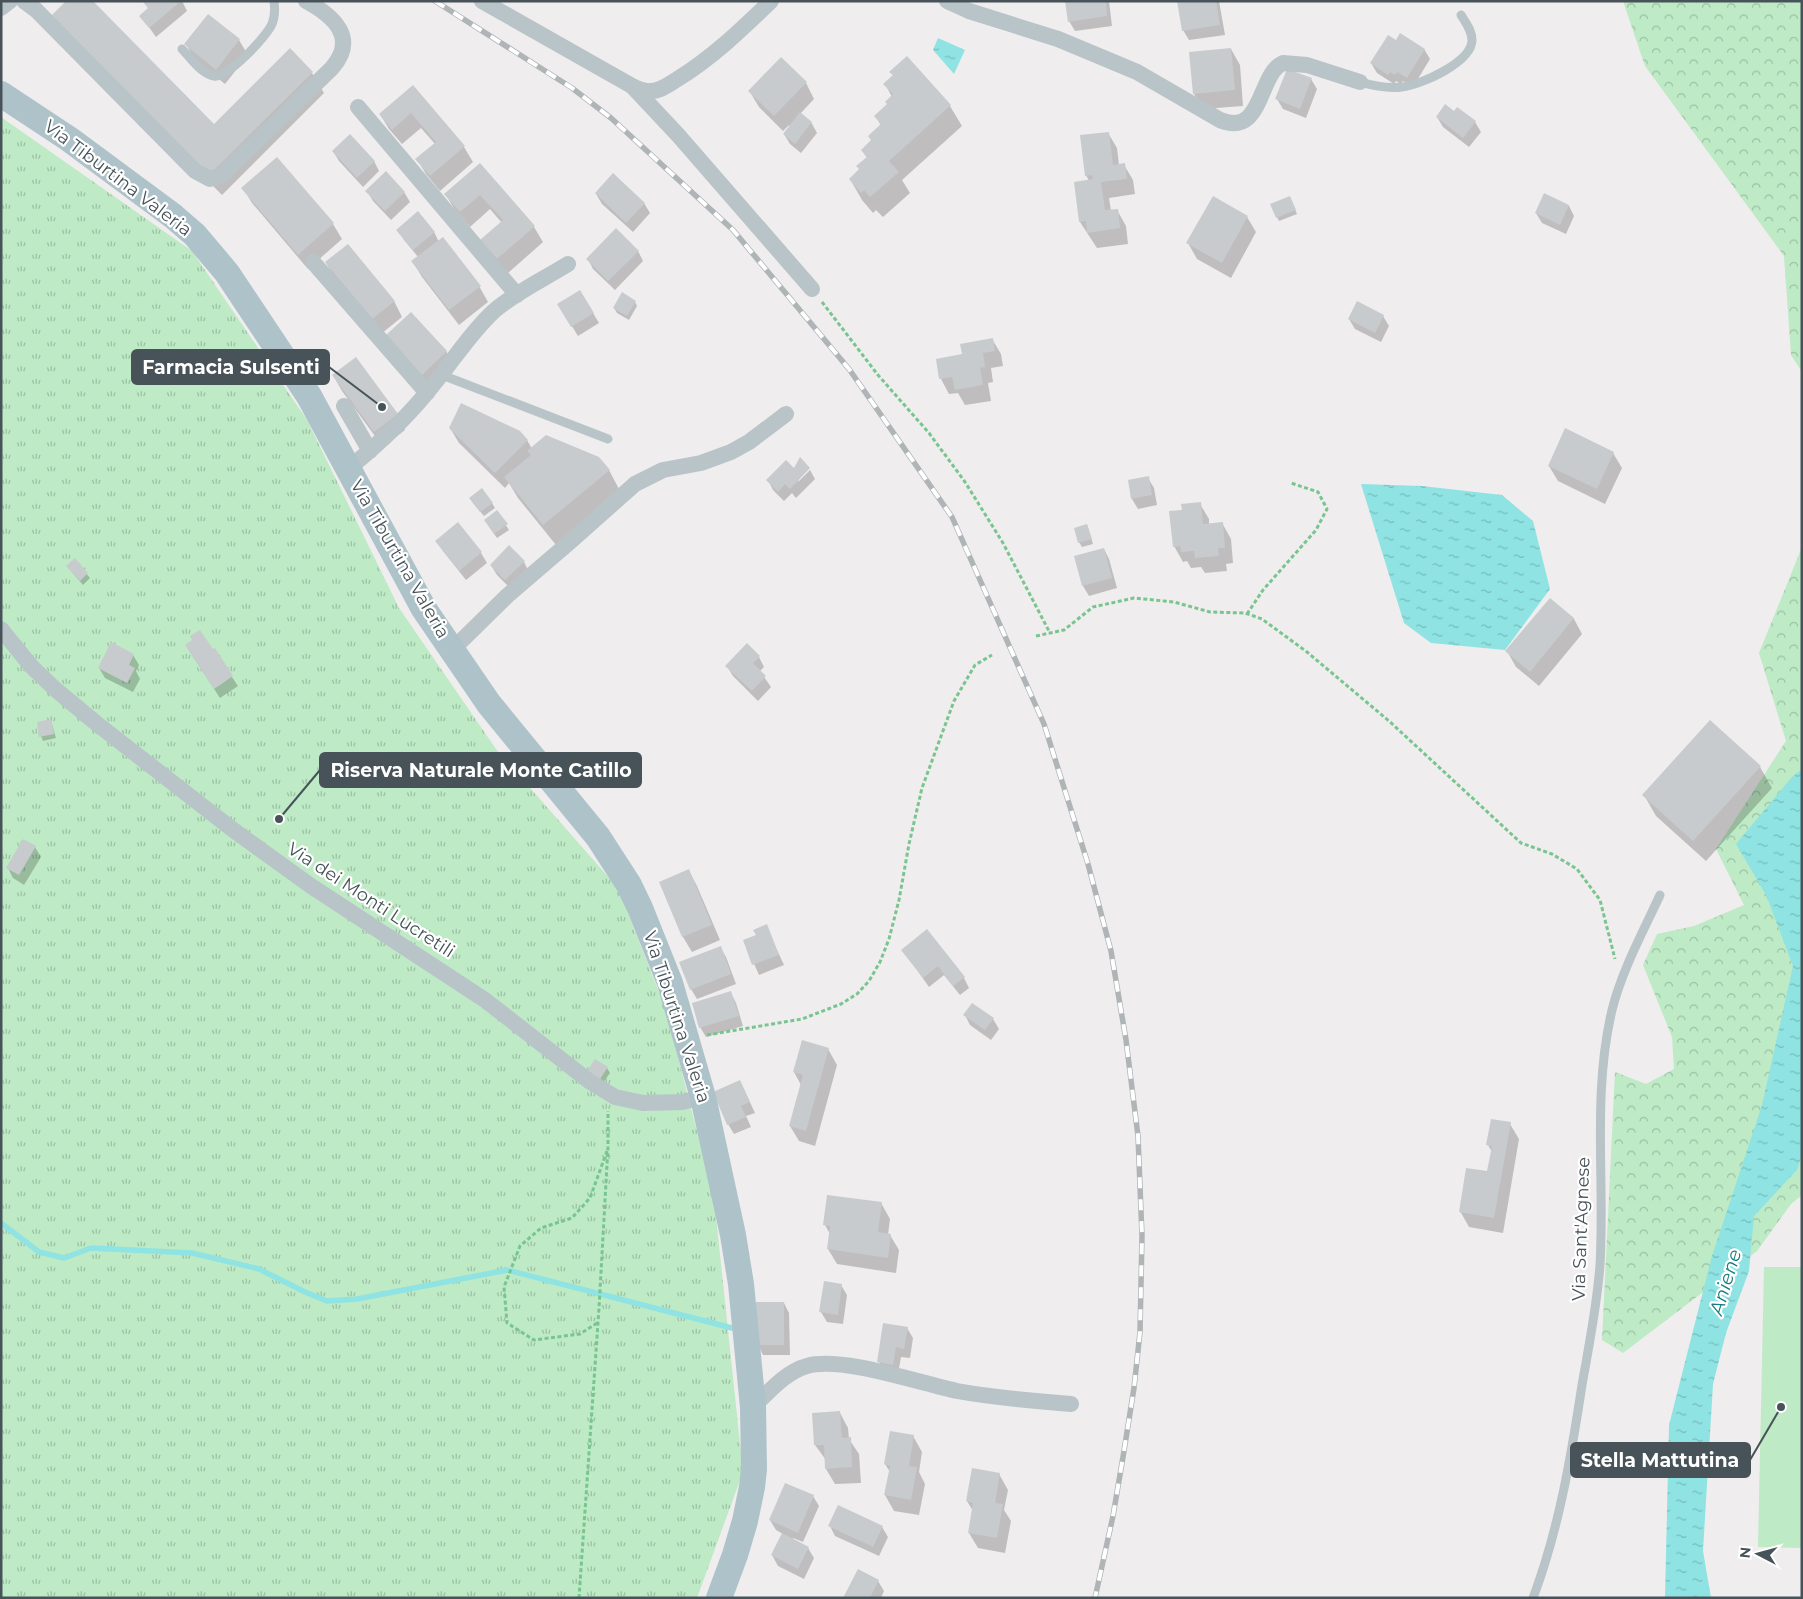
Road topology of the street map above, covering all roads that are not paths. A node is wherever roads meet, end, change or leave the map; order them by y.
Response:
1 (10, 1) edge
2 (24, 1) edge
3 (274, 1) edge
4 (306, 1) edge
5 (482, 1) edge
6 (772, 1) edge
7 (947, 1) edge
8 (1, 8) edge
9 (1461, 15) dead end
10 (182, 49) dead end
11 (1360, 82) joint
12 (632, 86) junction
13 (1, 94) edge
14 (358, 107) dead end
15 (313, 262) dead end
16 (568, 264) dead end
17 (812, 289) road end
18 (517, 295) junction
19 (442, 374) junction
20 (427, 394) junction
21 (344, 406) dead end
22 (786, 414) dead end
23 (608, 439) dead end
24 (370, 451) junction
25 (348, 468) junction
26 (1, 630) edge
27 (452, 650) junction
28 (1660, 895) dead end
29 (703, 1097) junction
30 (1071, 1404) dead end
31 (753, 1407) junction
32 (719, 1598) edge
33 (1533, 1598) edge

1 - 8 street
2 - 4 street
3 - 10 lane
5 - 12 street
6 - 12 street
7 - 11 street
9 - 11 lane
12 - 17 street
13 - 25 main road, Via Tiburtina Valeria
14 - 18 street
15 - 20 street
16 - 18 street
18 - 19 street
19 - 20 street
19 - 23 lane
20 - 24 street
21 - 24 street
22 - 27 street
24 - 25 street
25 - 27 main road, Via Tiburtina Valeria
26 - 29 street, Via dei Monti Lucretili
27 - 29 main road, Via Tiburtina Valeria
28 - 33 lane, Via Sant'Agnese
29 - 31 main road, Via Tiburtina Valeria
30 - 31 street
31 - 32 main road, Via Tiburtina Valeria

